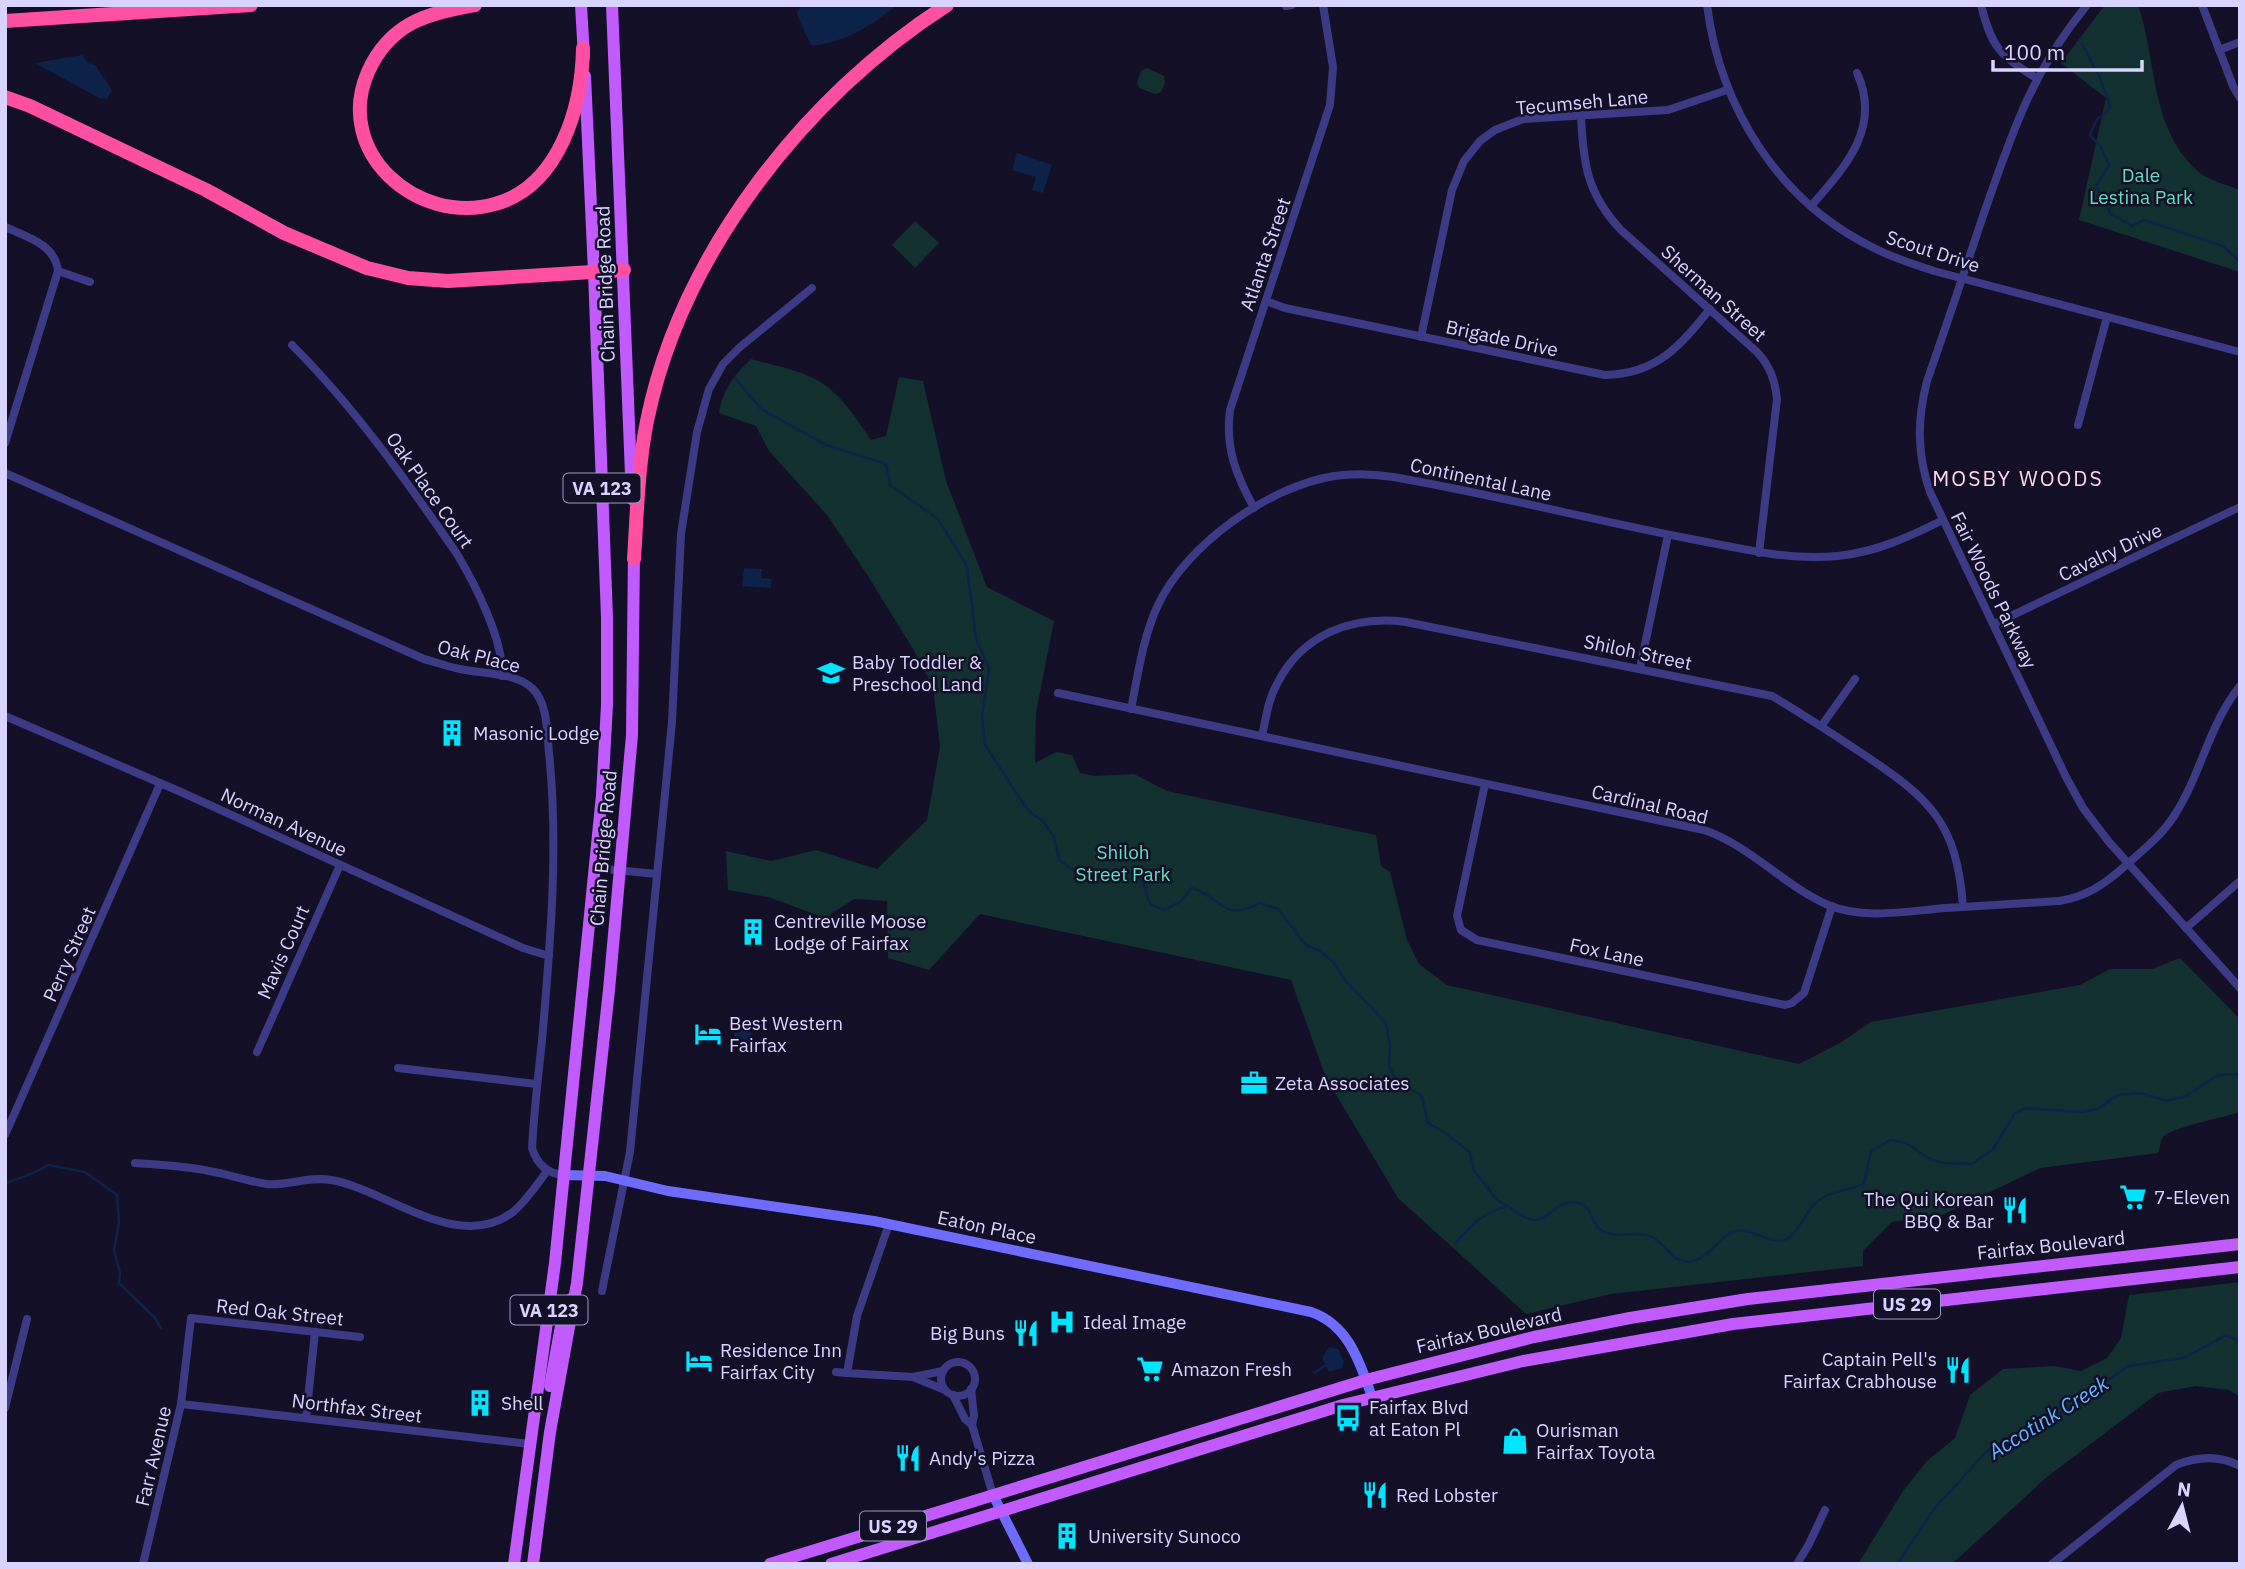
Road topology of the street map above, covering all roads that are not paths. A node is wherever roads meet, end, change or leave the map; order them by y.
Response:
1 (251, 5) edge
2 (475, 5) edge
3 (581, 5) edge
4 (612, 5) edge
5 (947, 5) edge
6 (1292, 5) edge
7 (1323, 5) edge
8 (1707, 5) edge
9 (1981, 5) edge
10 (2087, 5) edge
11 (2202, 5) edge
12 (1286, 6) edge
13 (5, 21) edge
14 (2240, 42) edge
15 (583, 48) junction
16 (2219, 50) junction
17 (1857, 73) dead end
18 (2036, 78) junction
19 (1727, 90) junction
20 (5, 97) edge
21 (2240, 98) edge
22 (1581, 116) junction
23 (1811, 206) junction
24 (5, 227) edge
25 (624, 270) junction
26 (58, 271) junction
27 (594, 272) junction
28 (1962, 279) junction
29 (90, 282) dead end
30 (812, 288) dead end
31 (1266, 301) junction
32 (1710, 309) junction
33 (2107, 317) junction
34 (1422, 337) junction
35 (292, 345) dead end
36 (2240, 352) edge
37 (2078, 425) dead end
38 (5, 443) edge
39 (5, 473) edge
40 (2240, 507) edge
41 (1254, 509) junction
42 (1943, 520) junction
43 (1668, 535) junction
44 (1759, 553) junction
45 (635, 559) junction
46 (1994, 625) junction
47 (1640, 668) junction
48 (502, 676) junction
49 (1855, 679) dead end
50 (2240, 686) edge
51 (1058, 693) dead end
52 (1131, 709) junction
53 (5, 716) edge
54 (1822, 725) junction
55 (1262, 736) junction
56 (160, 784) junction
57 (1486, 784) junction
58 (2127, 864) junction
59 (340, 865) junction
60 (594, 868) junction
61 (620, 871) junction
62 (657, 874) junction
63 (2240, 881) edge
64 (1832, 906) junction
65 (1964, 907) junction
66 (2186, 928) junction
67 (549, 956) junction
68 (2240, 988) edge
69 (257, 1052) dead end
70 (398, 1068) dead end
71 (537, 1084) junction
72 (5, 1135) edge
73 (135, 1163) dead end
74 (547, 1171) junction
75 (590, 1174) junction
76 (564, 1175) junction
77 (624, 1180) junction
78 (889, 1224) junction
79 (2240, 1244) edge
80 (2240, 1267) edge
81 (576, 1288) junction
82 (602, 1291) dead end
83 (27, 1319) dead end
84 (315, 1332) junction
85 (360, 1337) dead end
86 (187, 1354) joint
87 (943, 1371) junction
88 (836, 1373) dead end
89 (847, 1373) junction
90 (913, 1377) junction
91 (1366, 1380) junction
92 (971, 1389) junction
93 (949, 1393) junction
94 (1372, 1397) junction
95 (6, 1404) edge
96 (181, 1404) junction
97 (306, 1418) junction
98 (972, 1425) junction
99 (530, 1444) junction
100 (2240, 1466) edge
101 (993, 1495) junction
102 (1825, 1510) dead end
103 (1001, 1511) junction
104 (144, 1564) edge
105 (513, 1564) edge
106 (533, 1564) edge
107 (770, 1564) edge
108 (831, 1564) edge
109 (1028, 1564) edge
110 (1797, 1564) edge
111 (2052, 1564) edge

1 - 13 highway
2 - 15 highway
3 - 15 main road, Chain Bridge Road / VA 123
4 - 25 main road, Chain Bridge Road / VA 123
5 - 45 highway
6 - 12 street
7 - 31 street, Atlanta Street
8 - 19 street, Scout Drive
9 - 18 street
10 - 18 street, Fair Woods Parkway
11 - 16 street
14 - 16 street
15 - 27 main road, Chain Bridge Road / VA 123
16 - 21 street
17 - 23 street
18 - 28 street, Fair Woods Parkway
19 - 22 street, Tecumseh Lane
19 - 23 street, Scout Drive
20 - 27 highway
22 - 32 street, Sherman Street
22 - 34 street, Tecumseh Lane
23 - 28 street, Scout Drive
24 - 26 street
25 - 27 highway
25 - 45 main road, Chain Bridge Road / VA 123
26 - 29 street
26 - 38 street
27 - 60 main road, Chain Bridge Road / VA 123
28 - 33 street, Scout Drive
28 - 42 street, Fair Woods Parkway
30 - 62 street
31 - 34 street, Brigade Drive
31 - 41 street, Atlanta Street
32 - 34 street, Brigade Drive
32 - 44 street, Sherman Street
33 - 36 street, Scout Drive
33 - 37 street
35 - 48 street, Oak Place Court
39 - 48 street, Oak Place
40 - 46 street, Cavalry Drive
41 - 43 street, Continental Lane
41 - 52 street, Continental Lane
42 - 44 street, Continental Lane
42 - 46 street, Fair Woods Parkway
43 - 44 street, Continental Lane
43 - 47 street
45 - 61 main road, Chain Bridge Road / VA 123
46 - 58 street, Fair Woods Parkway
47 - 54 street, Shiloh Street
47 - 55 street, Shiloh Street
48 - 67 street, Oak Place
49 - 54 street
50 - 58 street, Cardinal Road
51 - 52 street, Cardinal Road
52 - 55 street, Cardinal Road
53 - 56 street, Norman Avenue
54 - 65 street, Shiloh Street
55 - 57 street, Cardinal Road
56 - 59 street, Norman Avenue
56 - 72 street, Perry Street
57 - 64 street, Cardinal Road
57 - 64 street, Fox Lane
58 - 65 street, Cardinal Road
58 - 66 street, Fair Woods Parkway
59 - 67 street, Norman Avenue
59 - 69 street, Mavis Court
60 - 61 street
60 - 76 main road, Chain Bridge Road / VA 123
61 - 62 street
61 - 75 main road, Chain Bridge Road / VA 123
62 - 77 street
63 - 66 street
64 - 65 street, Cardinal Road
66 - 68 street, Fair Woods Parkway
67 - 71 street, Oak Place
70 - 71 street
71 - 74 street, Oak Place
73 - 74 street
74 - 76 street, Eaton Place
75 - 76 street, Eaton Place
75 - 77 street, Eaton Place
75 - 81 main road, Chain Bridge Road / VA 123
76 - 99 main road, Chain Bridge Road / VA 123
77 - 78 street, Eaton Place
77 - 82 street
78 - 89 street
78 - 91 street, Eaton Place
79 - 91 main road, Fairfax Boulevard / US 29
80 - 94 main road, Fairfax Boulevard / US 29
81 - 99 main road
81 - 106 main road, Chain Bridge Road / VA 123
83 - 95 street
84 - 85 street, Red Oak Street
84 - 86 street, Red Oak Street
84 - 97 street
86 - 96 street, Farr Avenue
87 - 90 street
87 - 92 street
87 - 93 street
88 - 89 street
89 - 90 street
90 - 93 street
91 - 94 street, Eaton Place
91 - 101 main road, Fairfax Boulevard / US 29
92 - 93 street
92 - 98 street
93 - 98 street
94 - 103 main road, Fairfax Boulevard / US 29
96 - 97 street, Northfax Street
96 - 104 street, Farr Avenue
97 - 99 street, Northfax Street
98 - 101 street
99 - 105 main road, Chain Bridge Road / VA 123
100 - 111 street
101 - 103 street
101 - 107 main road, Fairfax Boulevard / US 29
102 - 110 street
103 - 108 main road, Fairfax Boulevard / US 29
103 - 109 street

